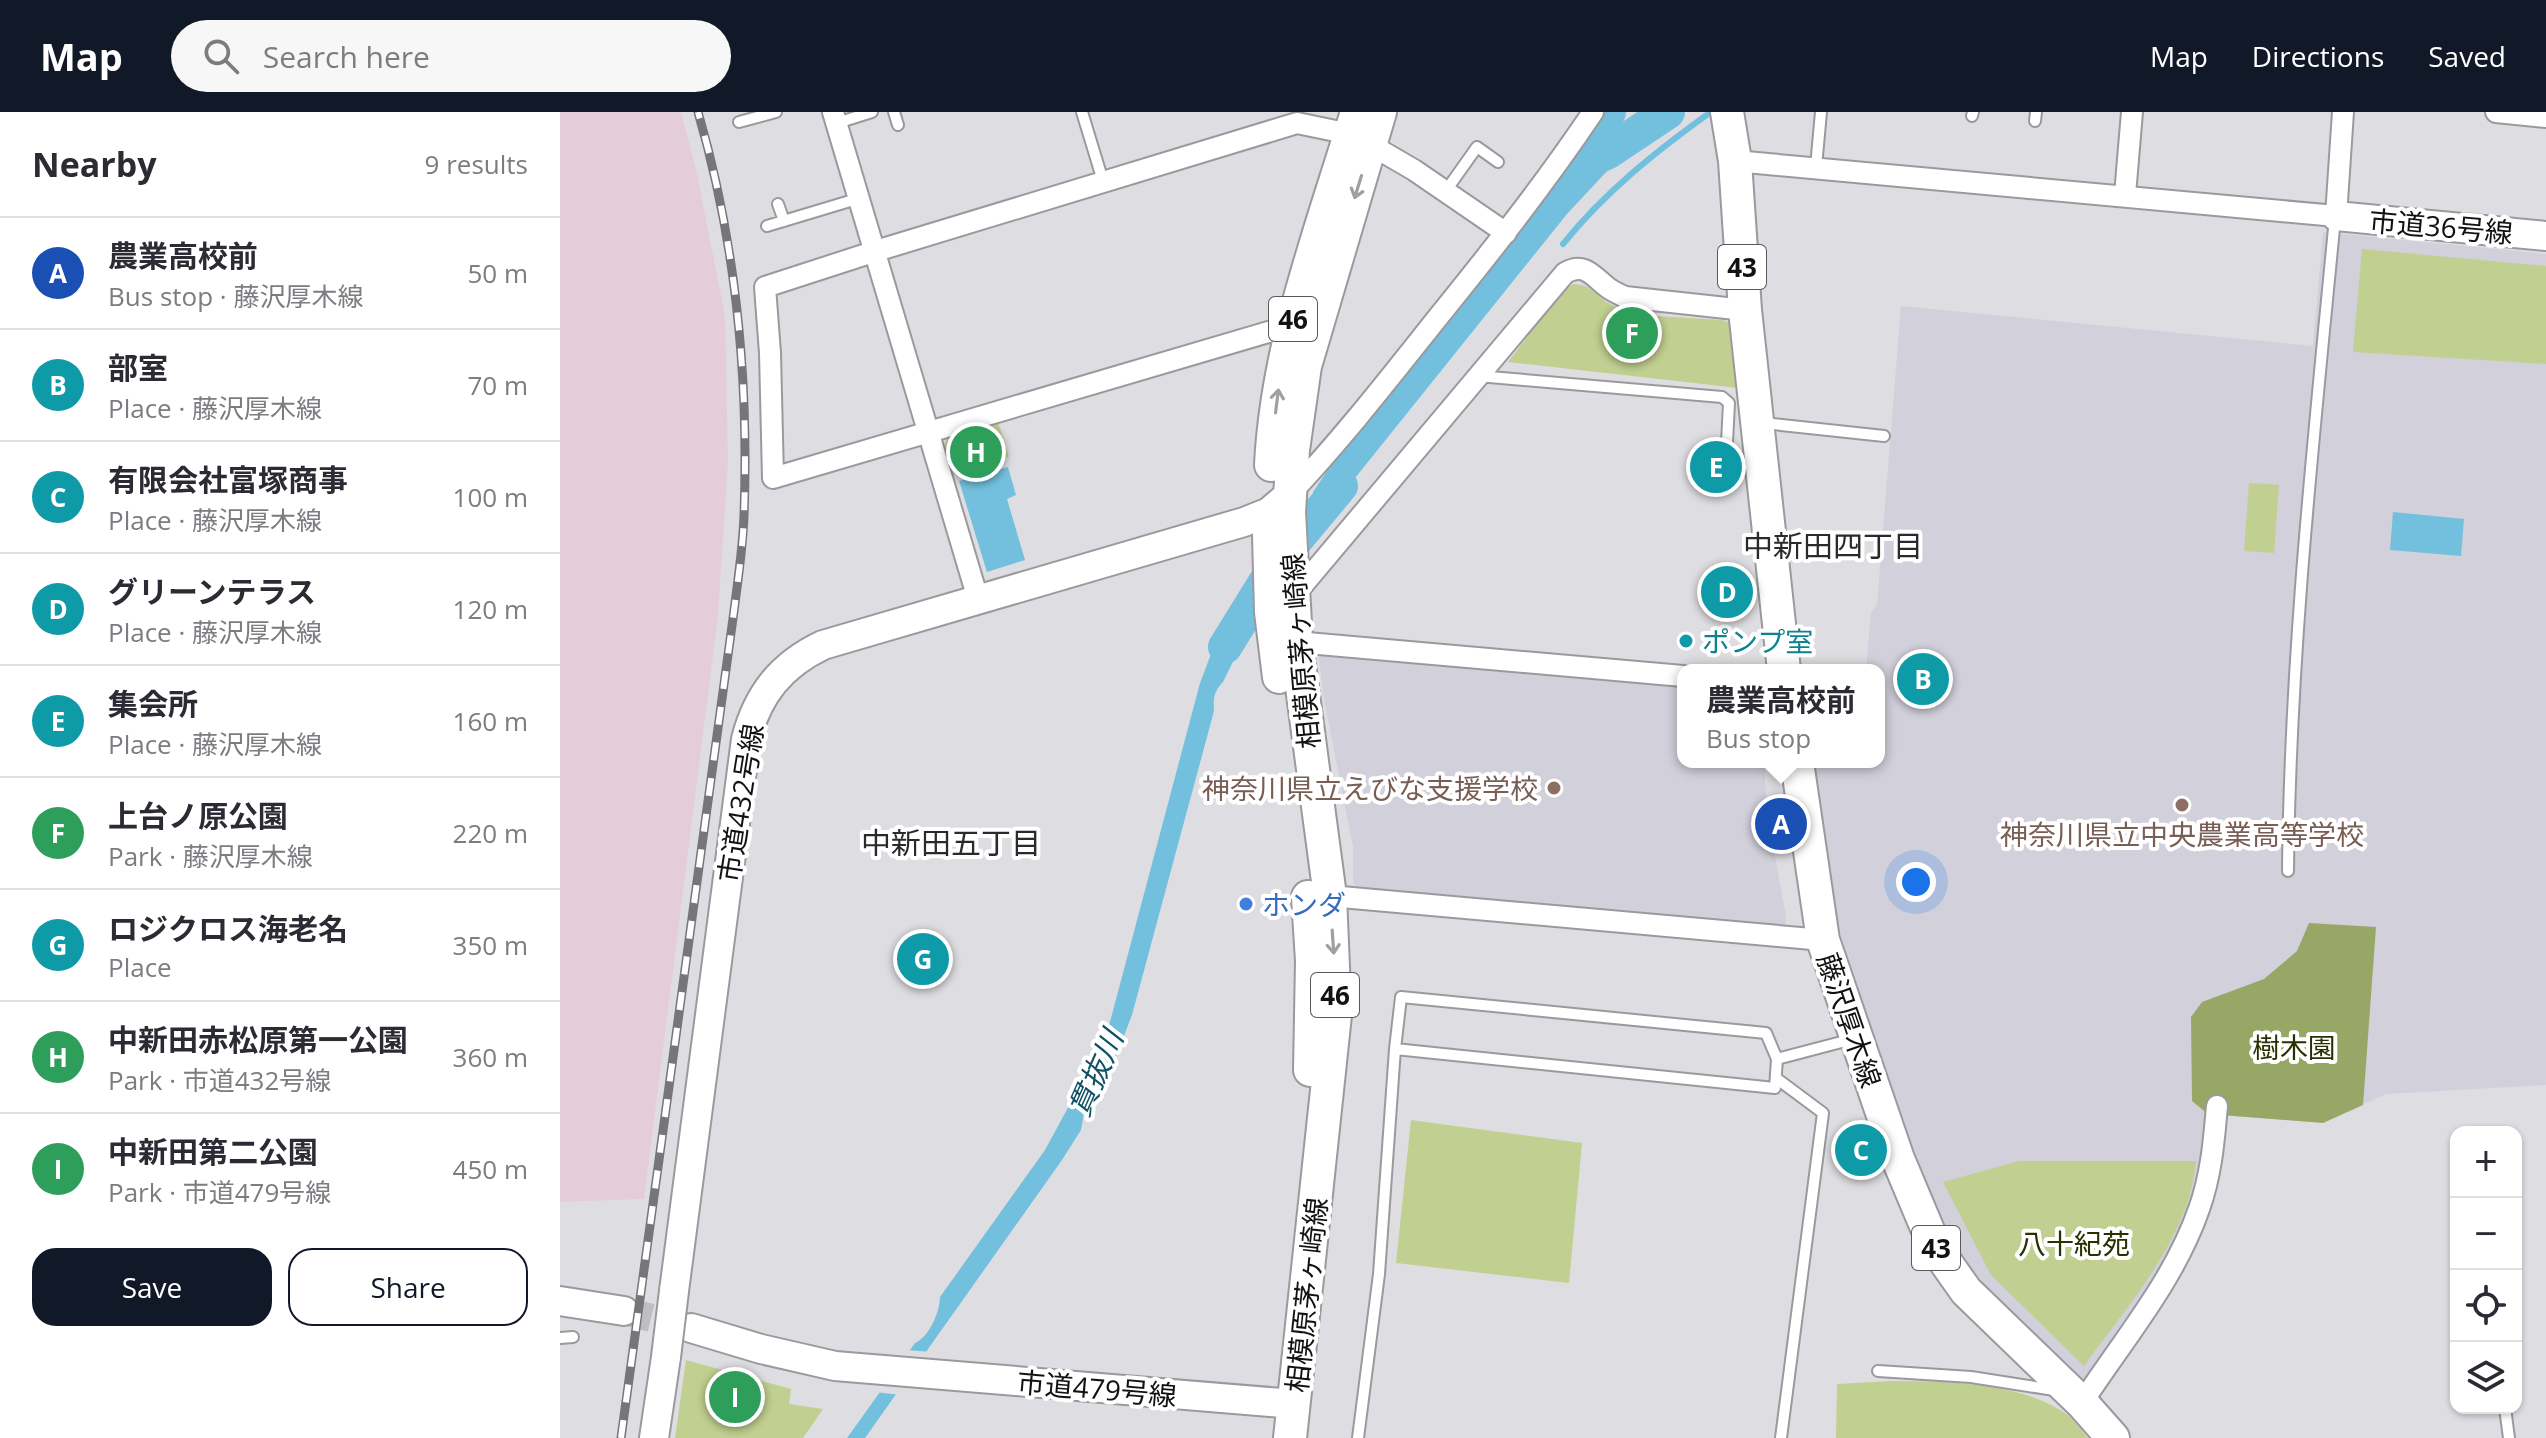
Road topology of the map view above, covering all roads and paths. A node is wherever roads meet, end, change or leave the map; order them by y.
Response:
1 (776, 112) edge
2 (872, 112) edge
3 (894, 112) edge
4 (1082, 112) edge
5 (1380, 112) edge
6 (1593, 112) edge
7 (1727, 112) edge
8 (1821, 112) edge
9 (2132, 112) edge
10 (2343, 112) edge
11 (2496, 112) edge
12 (763, 114) edge
13 (2546, 117) edge
14 (835, 118) edge
15 (739, 122) dead end
16 (898, 125) dead end
17 (1360, 130) edge
18 (1735, 161) junction
19 (1498, 162) dead end
20 (1816, 167) junction
21 (1103, 181) junction
22 (1445, 192) junction
23 (2125, 195) junction
24 (860, 198) junction
25 (778, 204) dead end
26 (2336, 216) junction
27 (784, 221) junction
28 (767, 226) dead end
29 (1506, 233) junction
30 (2546, 236) edge
31 (876, 251) junction
32 (1745, 310) junction
33 (1292, 325) junction
34 (1478, 376) junction
35 (1757, 422) junction
36 (931, 433) junction
37 (1884, 436) dead end
38 (1727, 442) dead end
39 (1279, 513) junction
40 (978, 599) junction
41 (1285, 612) junction
42 (1783, 664) edge
43 (1677, 675) edge
44 (1798, 768) edge
45 (2288, 871) dead end
46 (1330, 896) junction
47 (1823, 940) junction
48 (1855, 1038) junction
49 (1395, 1049) junction
50 (1777, 1059) junction
51 (1776, 1078) junction
52 (2217, 1106) dead end
53 (570, 1302) edge
54 (624, 1311) tunnel mouth
55 (691, 1328) tunnel mouth
56 (573, 1337) dead end
57 (560, 1338) edge
58 (1878, 1371) dead end
59 (2077, 1399) junction
60 (1283, 1403) junction
61 (2506, 1414) edge
62 (654, 1438) edge
63 (1269, 1438) edge
64 (1290, 1438) edge
65 (1358, 1438) edge
66 (1781, 1438) edge
67 (2113, 1438) edge
68 (2509, 1438) edge

1 - 12 lane
2 - 14 lane
3 - 16 lane
4 - 21 lane
5 - 17 main road, 相模原茅ヶ崎線 / 46
6 - 29 street
7 - 18 main road, 43
8 - 20 lane
9 - 23 street
10 - 26 street
11 - 13 street
12 - 15 lane
14 - 24 street
17 - 21 street
17 - 22 street
17 - 33 main road, 相模原茅ヶ崎線 / 46
17 -> 39 main road, 相模原茅ヶ崎線 / 46
18 - 20 street
18 - 32 main road, 43
19 - 22 lane
20 - 23 street
21 - 31 street
22 - 29 street
23 - 26 street
24 - 27 lane
24 - 31 street
25 - 27 lane
26 - 30 street, 市道36号線
26 - 45 lane
27 - 28 lane
29 - 39 street
31 - 36 street
31 - 36 street
32 - 34 street
32 - 35 main road, 43
33 - 36 street
39 -> 33 main road, 相模原茅ヶ崎線 / 46
34 - 38 lane
34 - 41 street
35 - 37 lane
35 - 42 main road, 43
36 - 40 street
39 - 40 street, 市道432号線
39 - 41 main road, 相模原茅ヶ崎線 / 46
40 - 62 street, 市道432号線, bridge
41 - 43 street
41 - 46 main road, 相模原茅ヶ崎線 / 46
41 - 60 main road, 相模原茅ヶ崎線 / 46
44 - 47 main road, 藤沢厚木線 / 43
46 - 47 street
46 -> 60 main road, 相模原茅ヶ崎線 / 46
47 - 48 main road, 藤沢厚木線 / 43
48 - 50 lane
48 - 59 main road, 藤沢厚木線 / 43
49 - 50 lane
49 - 51 lane
49 - 65 lane
50 - 51 lane
51 - 66 lane
52 - 59 street
53 - 54 street
55 - 60 street, 市道479号線
56 - 57 lane
58 - 59 lane
59 - 67 main road, 藤沢厚木線 / 43
60 - 63 main road, 相模原茅ヶ崎線 / 46
60 - 64 main road, 相模原茅ヶ崎線 / 46
61 - 68 lane

